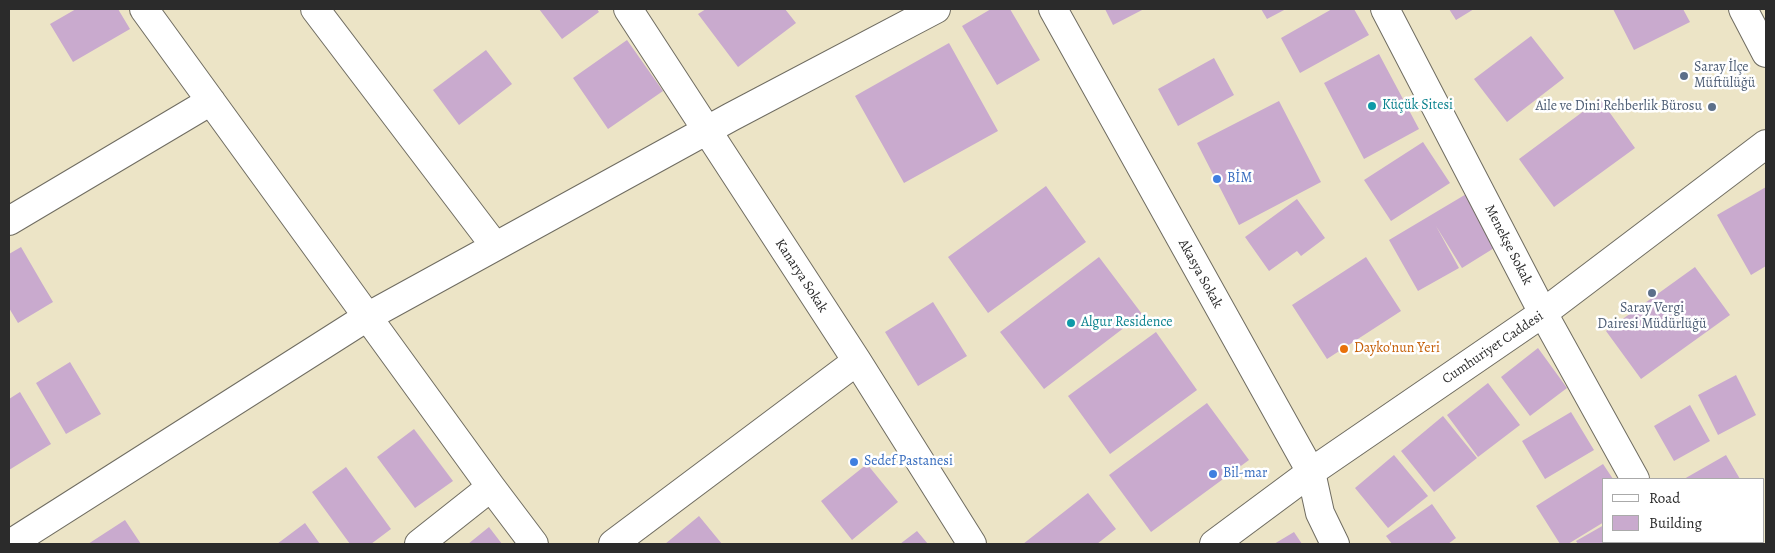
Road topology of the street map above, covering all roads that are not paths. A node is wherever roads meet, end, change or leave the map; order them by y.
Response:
1 (144, 9) edge
2 (314, 9) edge
3 (628, 9) edge
4 (936, 9) edge
5 (1053, 9) edge
6 (1385, 9) edge
7 (1743, 9) edge
8 (1766, 53) edge
9 (211, 101) junction
10 (706, 132) junction
11 (1766, 144) edge
12 (9, 221) edge
13 (495, 246) junction
14 (1543, 313) junction
15 (367, 317) junction
16 (857, 361) junction
17 (1311, 472) junction
18 (1634, 478) edge
19 (491, 487) junction
20 (10, 544) edge
21 (420, 544) edge
22 (534, 544) edge
23 (613, 544) edge
24 (972, 544) edge
25 (1214, 544) edge
26 (1335, 544) edge

1 - 9 street
2 - 13 street
3 - 10 street, Kanarya Sokak
4 - 10 street
5 - 17 street, Akasya Sokak
6 - 14 street, Menekşe Sokak
7 - 8 street
9 - 12 street
9 - 15 street
10 - 13 street
10 - 16 street, Kanarya Sokak
11 - 14 street, Cumhuriyet Caddesi
13 - 15 street
14 - 17 street, Cumhuriyet Caddesi
14 - 18 street, Menekşe Sokak
15 - 19 street
15 - 20 street
16 - 23 street
16 - 24 street, Kanarya Sokak
17 - 25 street, Cumhuriyet Caddesi
17 - 26 street, Akasya Sokak
19 - 21 street
19 - 22 street

